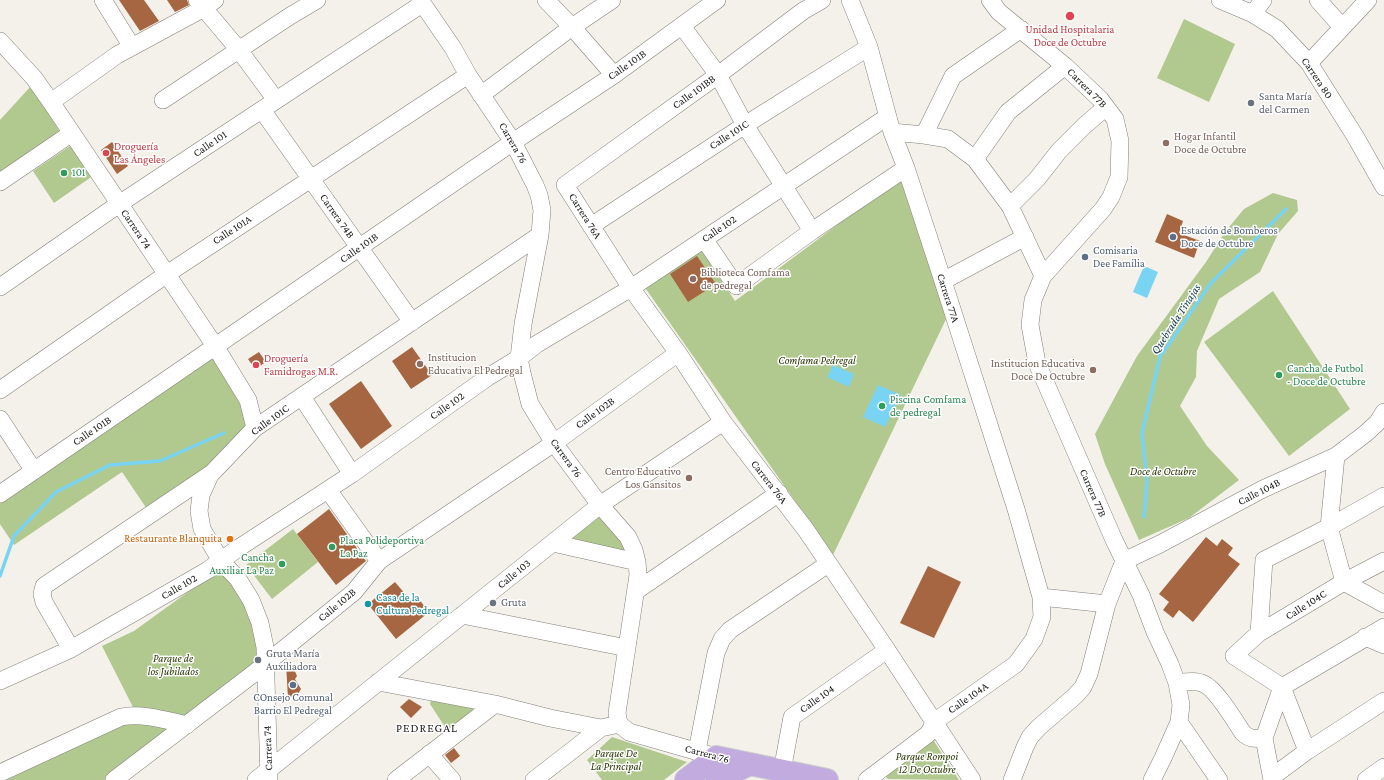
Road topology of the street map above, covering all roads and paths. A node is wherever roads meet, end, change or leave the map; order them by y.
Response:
1 (103, 0) edge
2 (317, 0) edge
3 (546, 0) edge
4 (612, 0) edge
5 (717, 0) edge
6 (822, 0) edge
7 (850, 0) edge
8 (990, 0) edge
9 (1220, 0) edge
10 (1263, 0) edge
11 (1318, 0) edge
12 (1368, 0) edge
13 (421, 2) edge
14 (205, 3) edge
15 (798, 6) edge
16 (1253, 14) junction
17 (682, 26) junction
18 (572, 27) junction
19 (1342, 27) junction
20 (1021, 30) junction
21 (0, 41) edge
22 (132, 47) junction
23 (869, 47) junction
24 (239, 50) junction
25 (1309, 63) junction
26 (1065, 66) junction
27 (468, 75) junction
28 (614, 75) junction
29 (718, 75) junction
30 (482, 95) junction
31 (163, 100) dead end
32 (276, 100) junction
33 (51, 102) junction
34 (1106, 107) junction
35 (262, 110) junction
36 (745, 125) junction
37 (890, 125) junction
38 (72, 134) junction
39 (924, 135) junction
40 (513, 142) junction
41 (975, 159) junction
42 (906, 168) junction
43 (311, 178) junction
44 (0, 182) edge
45 (565, 185) joint
46 (784, 186) junction
47 (1384, 187) edge
48 (120, 204) junction
49 (1010, 206) junction
50 (591, 226) junction
51 (812, 232) junction
52 (540, 235) junction
53 (1025, 237) junction
54 (704, 239) junction
55 (360, 247) junction
56 (516, 251) junction
57 (533, 268) junction
58 (167, 274) junction
59 (1043, 276) junction
60 (943, 281) junction
61 (0, 287) edge
62 (631, 288) junction
63 (412, 322) junction
64 (215, 346) junction
65 (678, 353) junction
66 (519, 358) junction
67 (0, 390) edge
68 (302, 397) junction
69 (1384, 412) edge
70 (0, 419) edge
71 (723, 422) junction
72 (255, 428) junction
73 (554, 443) junction
74 (1336, 456) junction
75 (34, 471) junction
76 (212, 473) junction
77 (352, 474) junction
78 (328, 490) junction
79 (779, 493) junction
80 (0, 494) edge
81 (1384, 496) edge
82 (600, 505) junction
83 (1329, 527) junction
84 (553, 543) junction
85 (379, 561) junction
86 (1124, 561) junction
87 (1384, 561) edge
88 (221, 562) junction
89 (637, 562) junction
90 (828, 564) junction
91 (1344, 582) junction
92 (636, 591) junction
93 (1041, 597) junction
94 (1107, 604) junction
95 (1384, 604) edge
96 (462, 616) junction
97 (1384, 627) edge
98 (1260, 633) junction
99 (1365, 637) junction
100 (1384, 645) edge
101 (627, 648) junction
102 (71, 649) junction
103 (887, 650) junction
104 (267, 664) junction
105 (0, 681) edge
106 (378, 682) junction
107 (1176, 683) junction
108 (1282, 687) junction
109 (1384, 701) edge
110 (495, 704) junction
111 (934, 722) junction
112 (1179, 722) junction
113 (188, 724) junction
114 (619, 724) junction
115 (601, 728) junction
116 (1264, 738) junction
117 (1307, 751) junction
118 (429, 754) junction
119 (707, 754) junction
120 (750, 764) junction
121 (1384, 767) edge
122 (782, 771) junction
123 (0, 773) edge
124 (265, 777) edge
125 (873, 777) edge
126 (1272, 778) edge
127 (114, 780) edge
128 (396, 780) edge
129 (452, 780) edge
130 (534, 780) edge
131 (686, 780) edge
132 (717, 780) edge
133 (827, 780) edge
134 (972, 780) edge
135 (1012, 780) edge
136 (1152, 780) edge
137 (1218, 780) edge
138 (1366, 780) edge

1 - 22 street
2 - 24 street
3 - 18 street
4 - 18 street
5 - 17 street, Calle 101B
6 - 15 street, Calle 101BB
7 - 23 street, Carrera 77A
8 - 20 street, Carrera 77B
9 - 16 street, Carrera 80
10 - 16 street
11 - 19 street
12 - 19 street
13 - 27 street, Carrera 76
13 - 32 street, Calle 101
14 - 22 street
14 - 24 street
15 - 29 street, Calle 101BB
16 - 25 street, Carrera 80
17 - 28 street, Calle 101B
17 - 29 street
18 - 28 street
18 - 30 street
19 - 25 street
20 - 26 street, Carrera 77B
20 - 39 street
21 - 33 street, Carrera 74
22 - 33 street
23 - 36 street, Calle 101C
23 - 37 street, Carrera 77A
24 - 31 street
24 - 32 street
25 - 47 street, Carrera 80
26 - 34 street, Carrera 77B
26 - 41 street
27 - 30 street, Carrera 76
27 - 43 street, Calle 101A
28 - 40 street, Calle 101B
29 - 36 street
29 - 45 street, Calle 101BB
30 - 40 street, Carrera 76
32 - 35 street, Calle 101
33 - 38 street, Carrera 74
34 - 49 street
34 - 59 street, Carrera 77B
35 - 43 street, Carrera 74B
35 - 48 street, Calle 101
36 - 46 street
36 - 50 street, Calle 101C
37 - 39 street
37 - 42 street, Carrera 77A
37 - 46 street, Calle 102
38 - 44 street
38 - 48 street, Carrera 74
39 - 41 street
40 - 52 street, Carrera 76
40 - 55 street, Calle 101B
41 - 49 street
42 - 51 street
42 - 60 street, Carrera 77A
43 - 55 street, Carrera 74B
43 - 58 street, Calle 101A
45 - 50 street, Carrera 76A
46 - 51 street
46 - 54 street, Calle 102
48 - 58 street, Carrera 74
48 - 61 street, Calle 101
49 - 53 street
50 - 62 street, Carrera 76A
51 - 54 street
52 - 56 street, Calle 101C
52 - 57 street, Carrera 76
53 - 59 street
53 - 60 street
54 - 62 street, Calle 102
55 - 63 street, Carrera 74B
55 - 64 street, Calle 101B
56 - 57 street
56 - 63 street, Calle 101C
57 - 66 street, Carrera 76
58 - 64 street, Carrera 74
58 - 67 street, Calle 101A
59 - 86 street, Carrera 77B
60 - 93 street, Carrera 77A
62 - 65 street, Carrera 76A
62 - 66 street, Calle 102
63 - 68 street, Calle 101C
64 - 72 street, Carrera 74
64 - 75 street, Calle 101B
65 - 71 street, Carrera 76A
65 - 73 street, Calle 102B
66 - 73 street, Carrera 76
66 - 77 street, Calle 102
68 - 72 street, Calle 101C
68 - 77 street
69 - 74 street, Calle 104B
70 - 75 street
71 - 79 street, Carrera 76A
71 - 82 street, Calle 103
72 - 76 street, Calle 101C
73 - 82 street, Carrera 76
73 - 85 street, Calle 102B
74 - 83 street
74 - 86 street, Calle 104B
75 - 80 street, Calle 101B
76 - 88 street, Carrera 74
76 - 102 street, Calle 101C
77 - 78 street, Calle 102
78 - 85 street
78 - 88 street, Calle 102
79 - 90 street, Carrera 76A
79 - 92 street
81 - 83 street
82 - 84 street, Calle 103
82 - 89 street, Carrera 76
83 - 91 street
83 - 98 street
84 - 89 street
84 - 96 street, Calle 103
85 - 104 street, Calle 102B
86 - 94 street
86 - 107 street, Carrera 77B
87 - 91 street, Calle 104C
88 - 102 street, Calle 102
88 - 104 street, Carrera 74
89 - 92 street, Carrera 76
90 - 103 street, Carrera 76A
90 - 119 street
91 - 95 street
91 - 98 street, Calle 104C
92 - 101 street, Carrera 76
93 - 94 street
93 - 111 street, Calle 104A
94 - 135 street
96 - 101 street
96 - 106 street, Calle 103
97 - 99 street
98 - 108 street, Calle 104C
99 - 100 street
99 - 108 street
101 - 114 street, Carrera 76
102 - 105 street, Calle 102
103 - 111 street, Carrera 76A
103 - 122 street, Calle 104
104 - 113 street, Calle 102B
104 - 124 street, Carrera 74
106 - 110 street
106 - 124 street, Calle 103
107 - 112 street, Carrera 77B
107 - 116 street
108 - 116 street
108 - 117 street
109 - 117 street
110 - 115 street
110 - 118 street
111 - 125 street, Calle 104A
111 - 134 street, Carrera 76A
112 - 136 street
112 - 137 street
113 - 123 street
113 - 127 street, Calle 102B
114 - 115 street
114 - 119 street, Carrera 76
115 - 130 street
116 - 126 street
117 - 126 street
118 - 128 street
118 - 129 street
119 - 120 main road, Carrera 76
119 - 131 main road
120 - 122 main road, Carrera 76
120 - 132 main road
121 - 138 street
122 - 133 main road, Carrera 76

